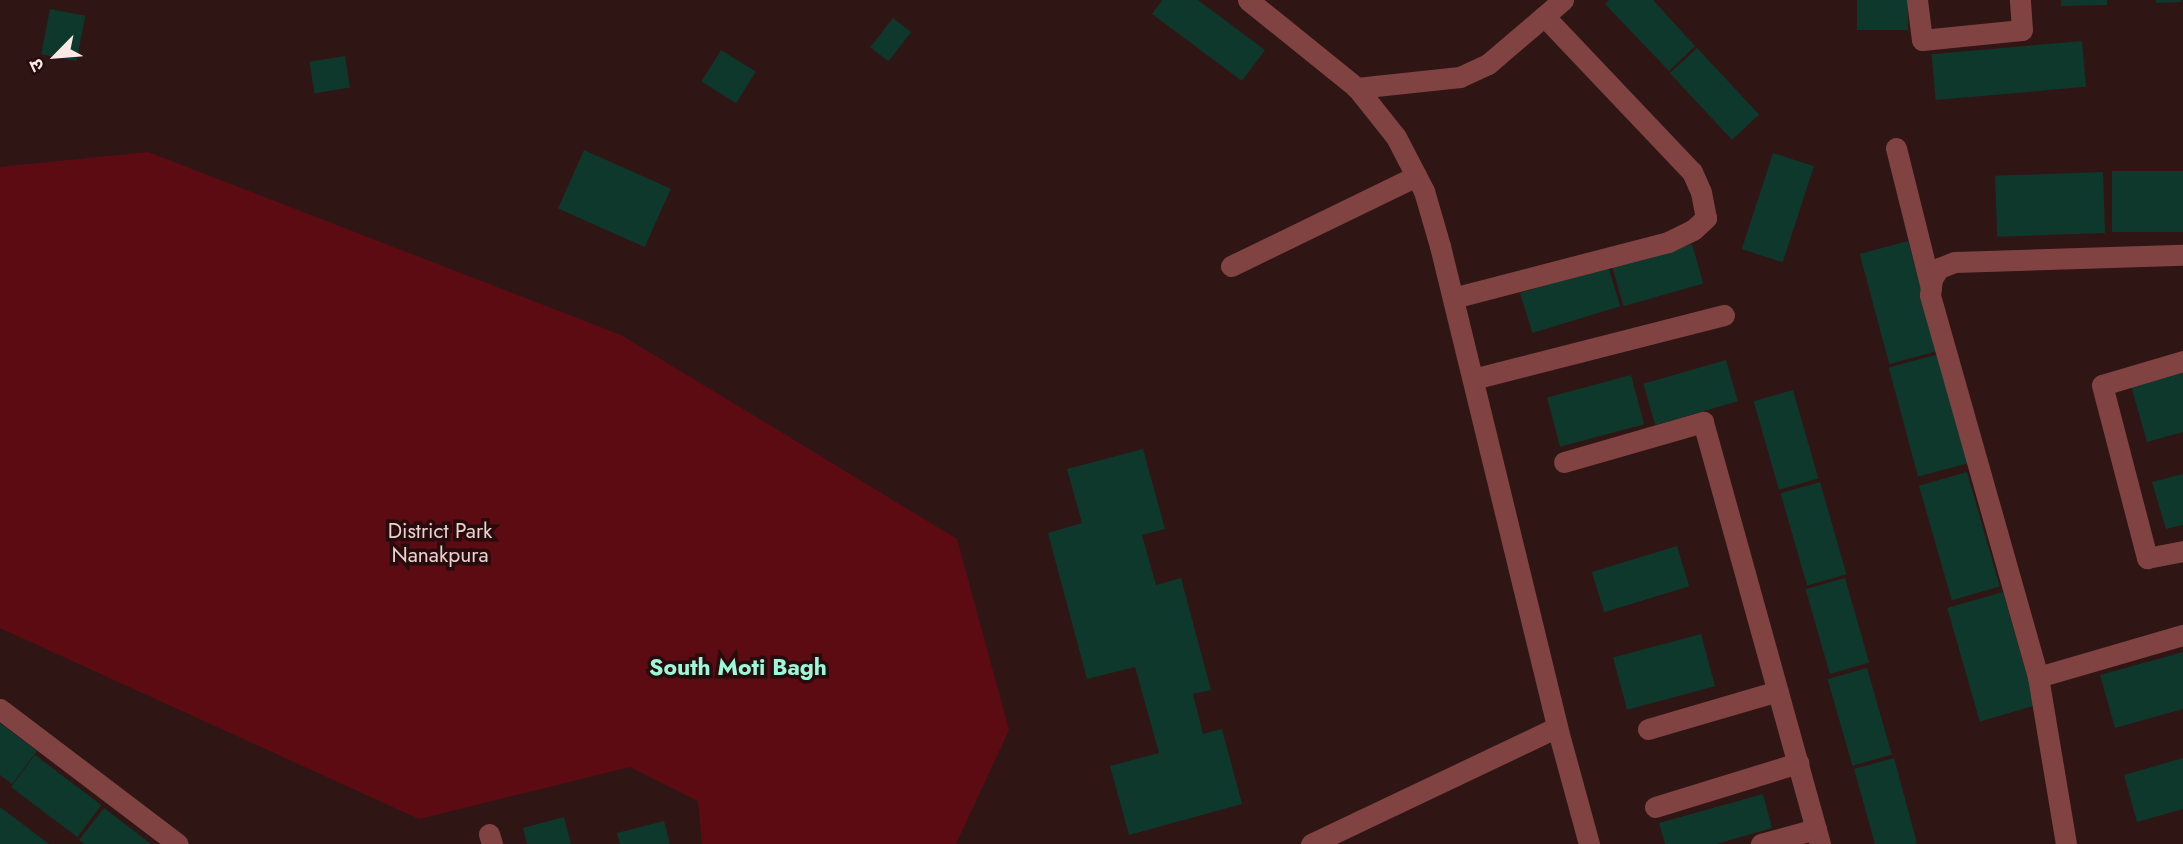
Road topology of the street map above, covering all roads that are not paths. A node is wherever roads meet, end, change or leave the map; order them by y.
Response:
1 (1248, 0) edge
2 (1563, 0) edge
3 (1917, 0) edge
4 (2020, 0) edge
5 (1544, 16) junction
6 (1357, 88) junction
7 (1896, 148) dead end
8 (1416, 176) junction
9 (2183, 255) edge
10 (1231, 266) dead end
11 (1931, 288) junction
12 (1453, 298) junction
13 (1724, 315) dead end
14 (2183, 361) edge
15 (1473, 379) junction
16 (1564, 462) dead end
17 (2183, 551) edge
18 (2183, 635) edge
19 (2038, 677) junction
20 (1779, 691) junction
21 (0, 709) edge
22 (1557, 727) junction
23 (1648, 729) dead end
24 (1798, 763) junction
25 (1656, 807) dead end
26 (1818, 836) edge
27 (178, 844) edge
28 (1311, 844) edge
29 (1589, 844) edge
30 (1761, 844) edge
31 (2066, 844) edge

1 - 6 street
2 - 5 street
3 - 4 street
5 - 6 street
5 - 12 street
6 - 8 street
7 - 11 street
8 - 10 street
8 - 12 street
9 - 11 street
11 - 19 street
12 - 15 street
13 - 15 street
14 - 17 street
15 - 22 street
16 - 20 street
18 - 19 street
19 - 31 street
20 - 23 street
20 - 24 street
21 - 27 street
22 - 28 street
22 - 29 street
24 - 25 street
24 - 26 street
26 - 30 street

